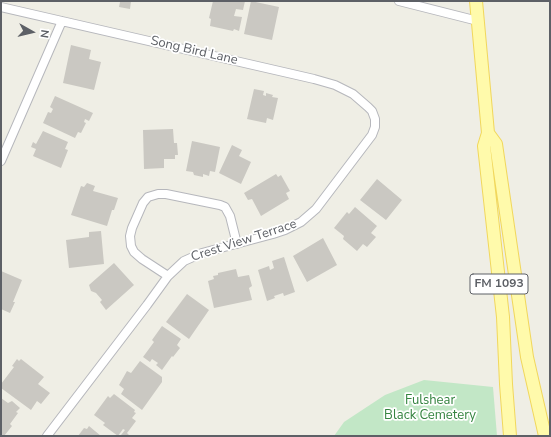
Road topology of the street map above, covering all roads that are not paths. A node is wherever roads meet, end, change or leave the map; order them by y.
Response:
1 (399, 1) edge
2 (476, 1) edge
3 (1, 7) edge
4 (62, 21) junction
5 (478, 21) junction
6 (375, 119) joint
7 (488, 133) junction
8 (1, 162) edge
9 (238, 244) junction
10 (168, 276) junction
11 (47, 436) edge
12 (510, 436) edge
13 (545, 436) edge

1 - 5 street
2 - 5 main road, FM 1093
3 - 4 street, Song Bird Lane
4 - 6 street, Song Bird Lane
4 - 8 street
5 - 7 main road, FM 1093
6 - 9 street, Crest View Terrace
7 - 12 main road, FM 1093
7 - 13 main road
9 - 10 street, Crest View Terrace
9 - 10 street
10 - 11 street, Crest View Terrace

